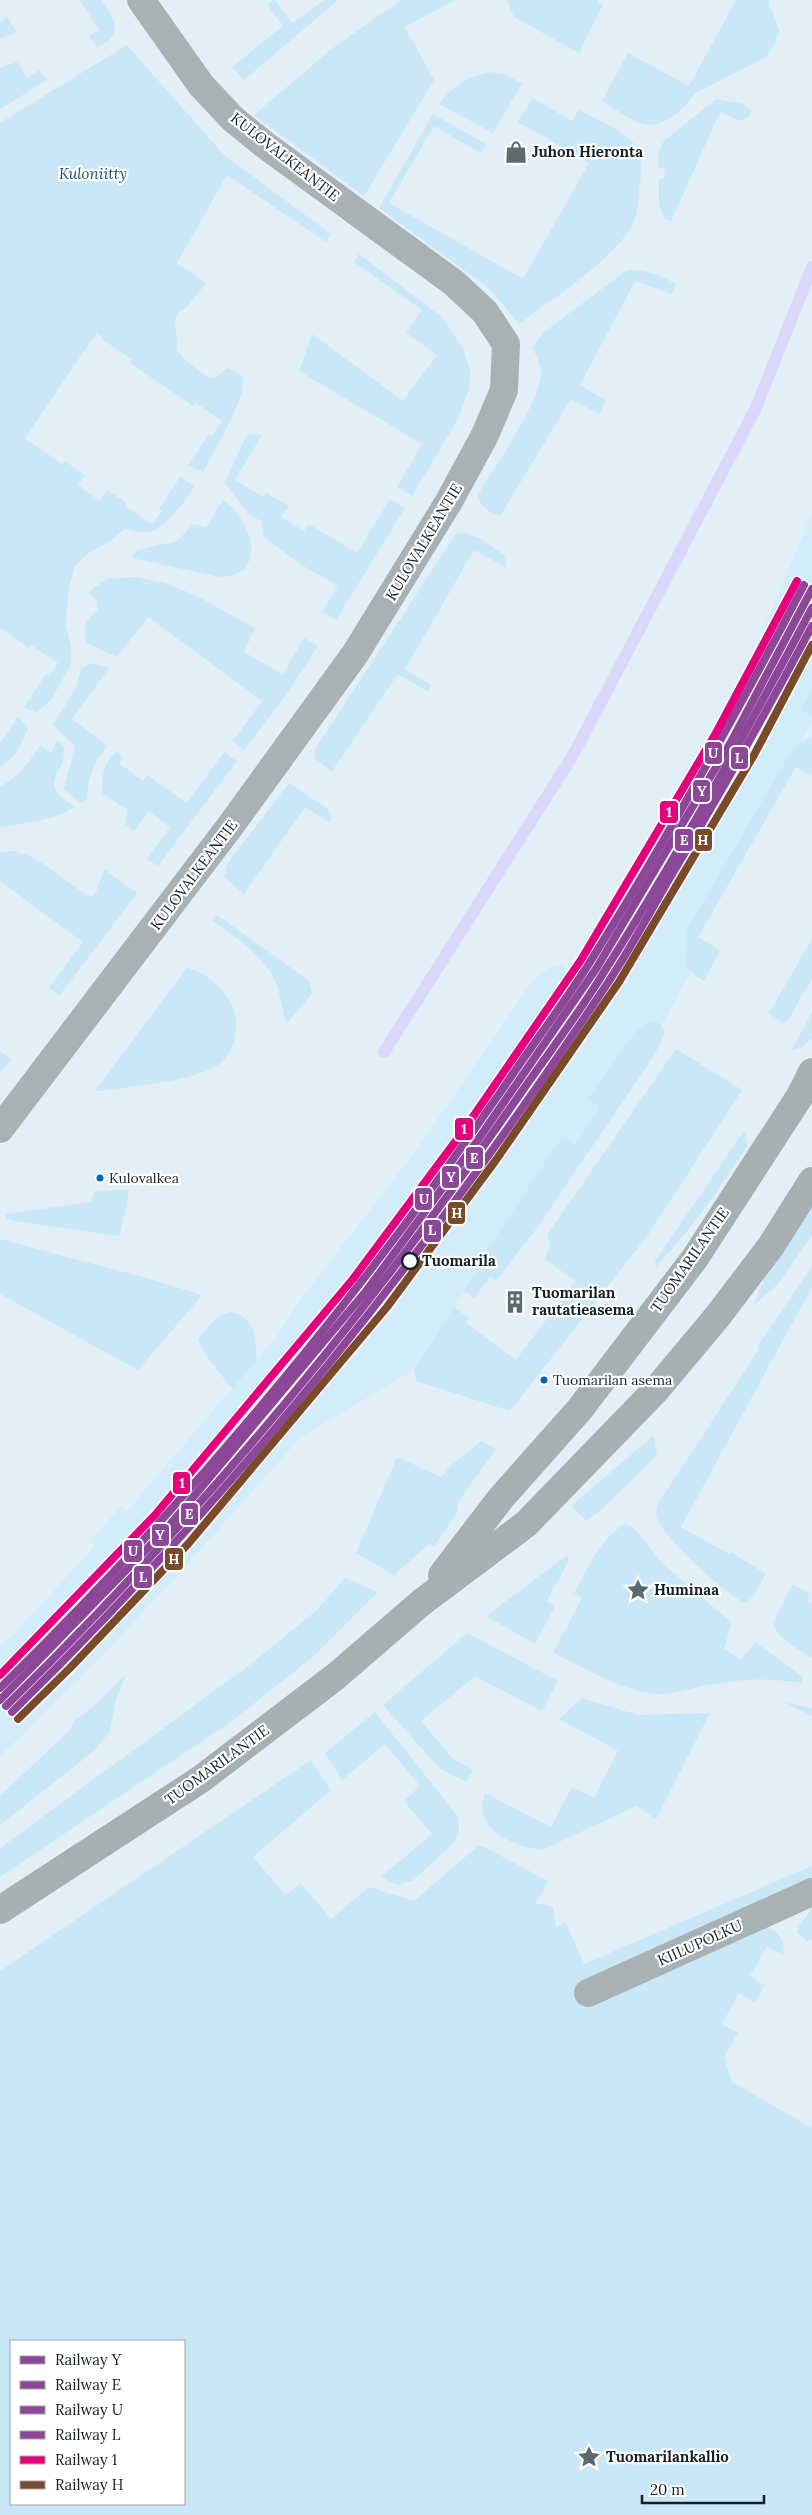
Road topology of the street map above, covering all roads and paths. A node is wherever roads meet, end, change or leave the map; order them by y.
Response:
1 (141, 0) edge
2 (812, 1072) edge
3 (0, 1129) edge
4 (812, 1181) edge
5 (422, 1602) junction
6 (812, 1892) edge
7 (0, 1910) edge
8 (588, 1994) dead end

1 - 3 street, KULOVALKEANTIE
2 - 5 main road, TUOMARILANTIE
4 - 5 main road, TUOMARILANTIE
5 - 7 main road, TUOMARILANTIE
6 - 8 street, KIILUPOLKU

